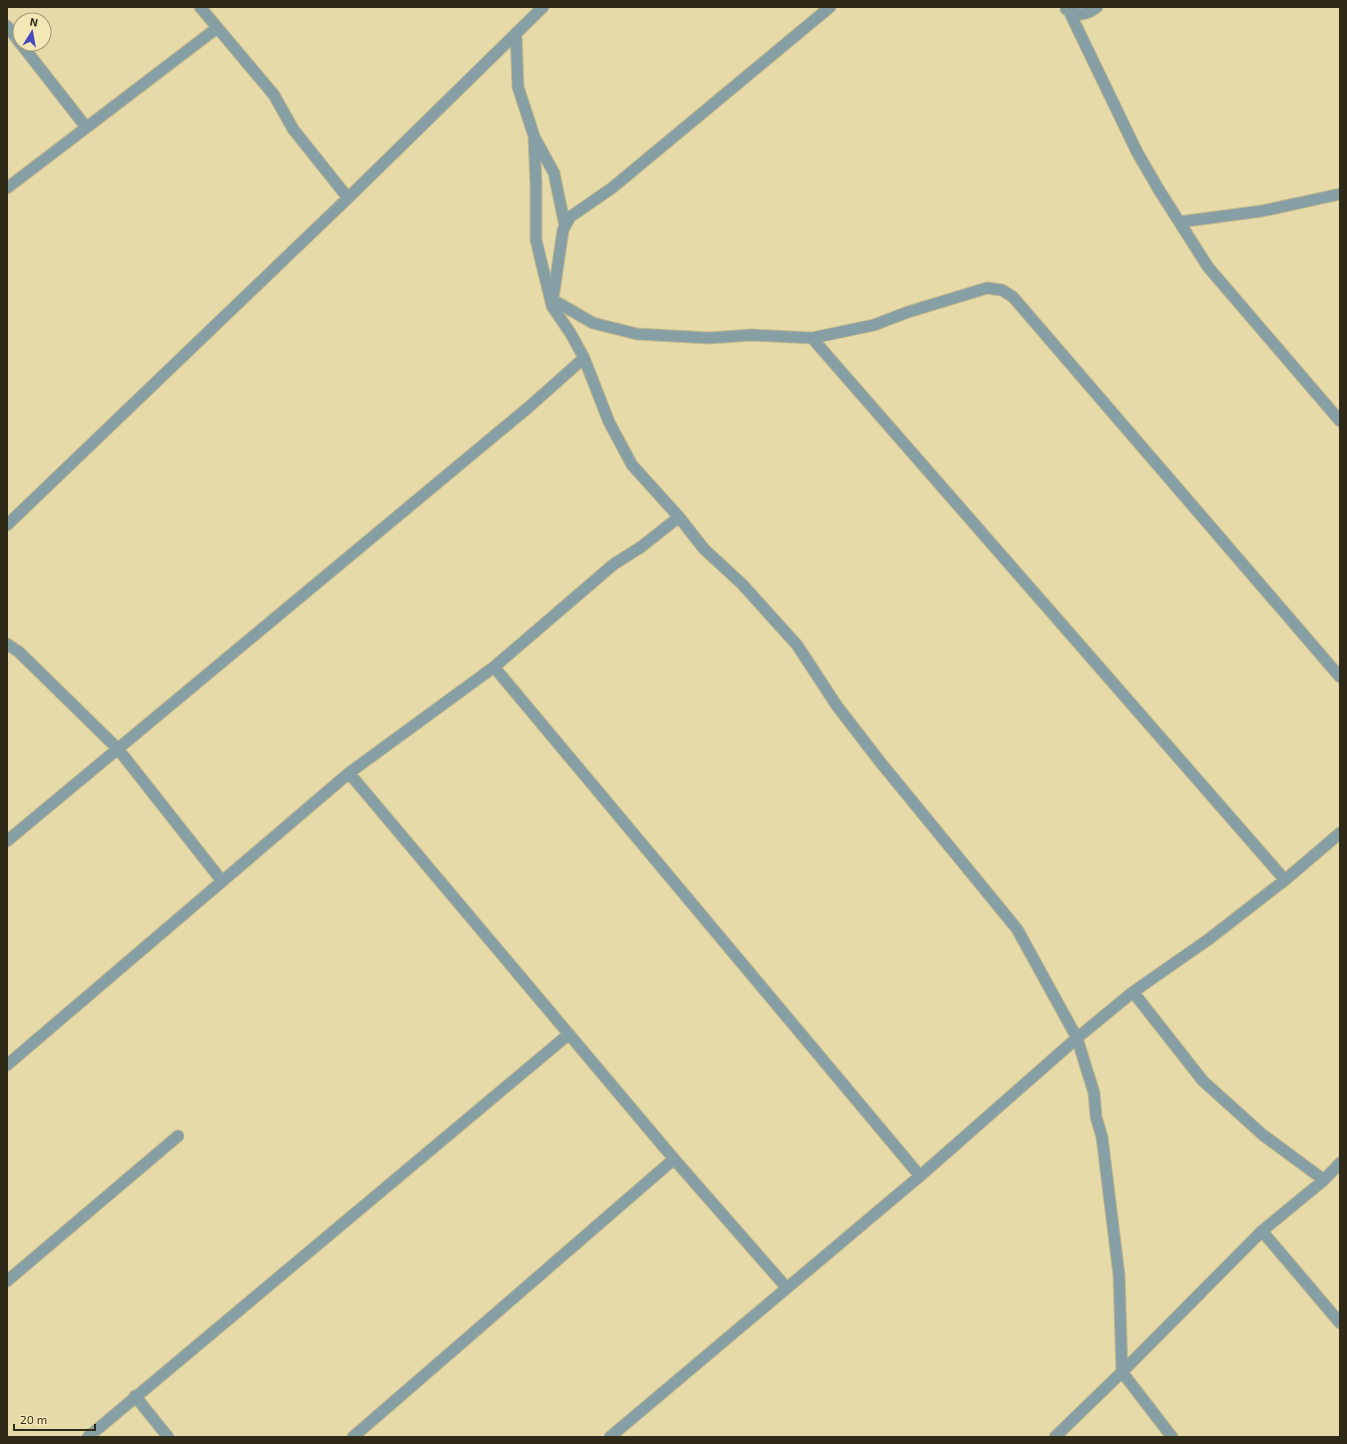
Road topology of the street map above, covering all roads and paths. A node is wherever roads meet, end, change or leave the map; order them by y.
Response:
1 (200, 7) edge
2 (543, 7) edge
3 (830, 7) edge
4 (1097, 7) edge
5 (1067, 9) edge
6 (217, 28) junction
7 (516, 33) junction
8 (27, 52) edge
9 (86, 127) junction
10 (534, 136) junction
11 (7, 188) edge
12 (1340, 194) edge
13 (348, 198) junction
14 (1179, 222) junction
15 (565, 226) junction
16 (552, 303) junction
17 (812, 338) junction
18 (584, 358) junction
19 (1340, 421) edge
20 (679, 517) junction
21 (7, 525) edge
22 (7, 644) edge
23 (494, 667) junction
24 (1340, 677) edge
25 (118, 749) junction
26 (349, 773) junction
27 (1340, 833) edge
28 (7, 841) edge
29 (1285, 880) junction
30 (222, 881) junction
31 (1133, 992) junction
32 (569, 1034) junction
33 (1076, 1038) junction
34 (7, 1065) edge
35 (178, 1136) dead end
36 (674, 1159) junction
37 (1340, 1163) edge
38 (920, 1176) junction
39 (1324, 1180) junction
40 (1262, 1231) junction
41 (7, 1281) edge
42 (786, 1287) junction
43 (1340, 1323) edge
44 (1122, 1372) junction
45 (136, 1396) junction
46 (88, 1437) edge
47 (168, 1437) edge
48 (353, 1437) edge
49 (610, 1437) edge
50 (1055, 1437) edge
51 (1172, 1437) edge

1 - 6 street
2 - 7 street
3 - 15 street
4 - 5 street
5 - 14 street
6 - 9 street
6 - 13 street
7 - 10 street
7 - 13 street
8 - 9 street
9 - 11 street
10 - 15 street
10 - 16 street
12 - 14 street
13 - 21 street
14 - 19 street
15 - 16 street
16 - 17 street
16 - 18 street
17 - 24 street
17 - 29 street
18 - 20 street
18 - 25 street
20 - 23 street
20 - 33 street
22 - 25 street
23 - 26 street
23 - 38 street
25 - 28 street
25 - 30 street
26 - 30 street
26 - 32 street
27 - 29 street
29 - 31 street
30 - 34 street
31 - 33 street
31 - 39 street
32 - 36 street
32 - 45 street
33 - 38 street
33 - 44 street
35 - 41 street
36 - 42 street
36 - 48 street
37 - 39 street
38 - 42 street
39 - 40 street
40 - 43 street
40 - 44 street
42 - 49 street
44 - 50 street
44 - 51 street
45 - 46 street
45 - 47 street

